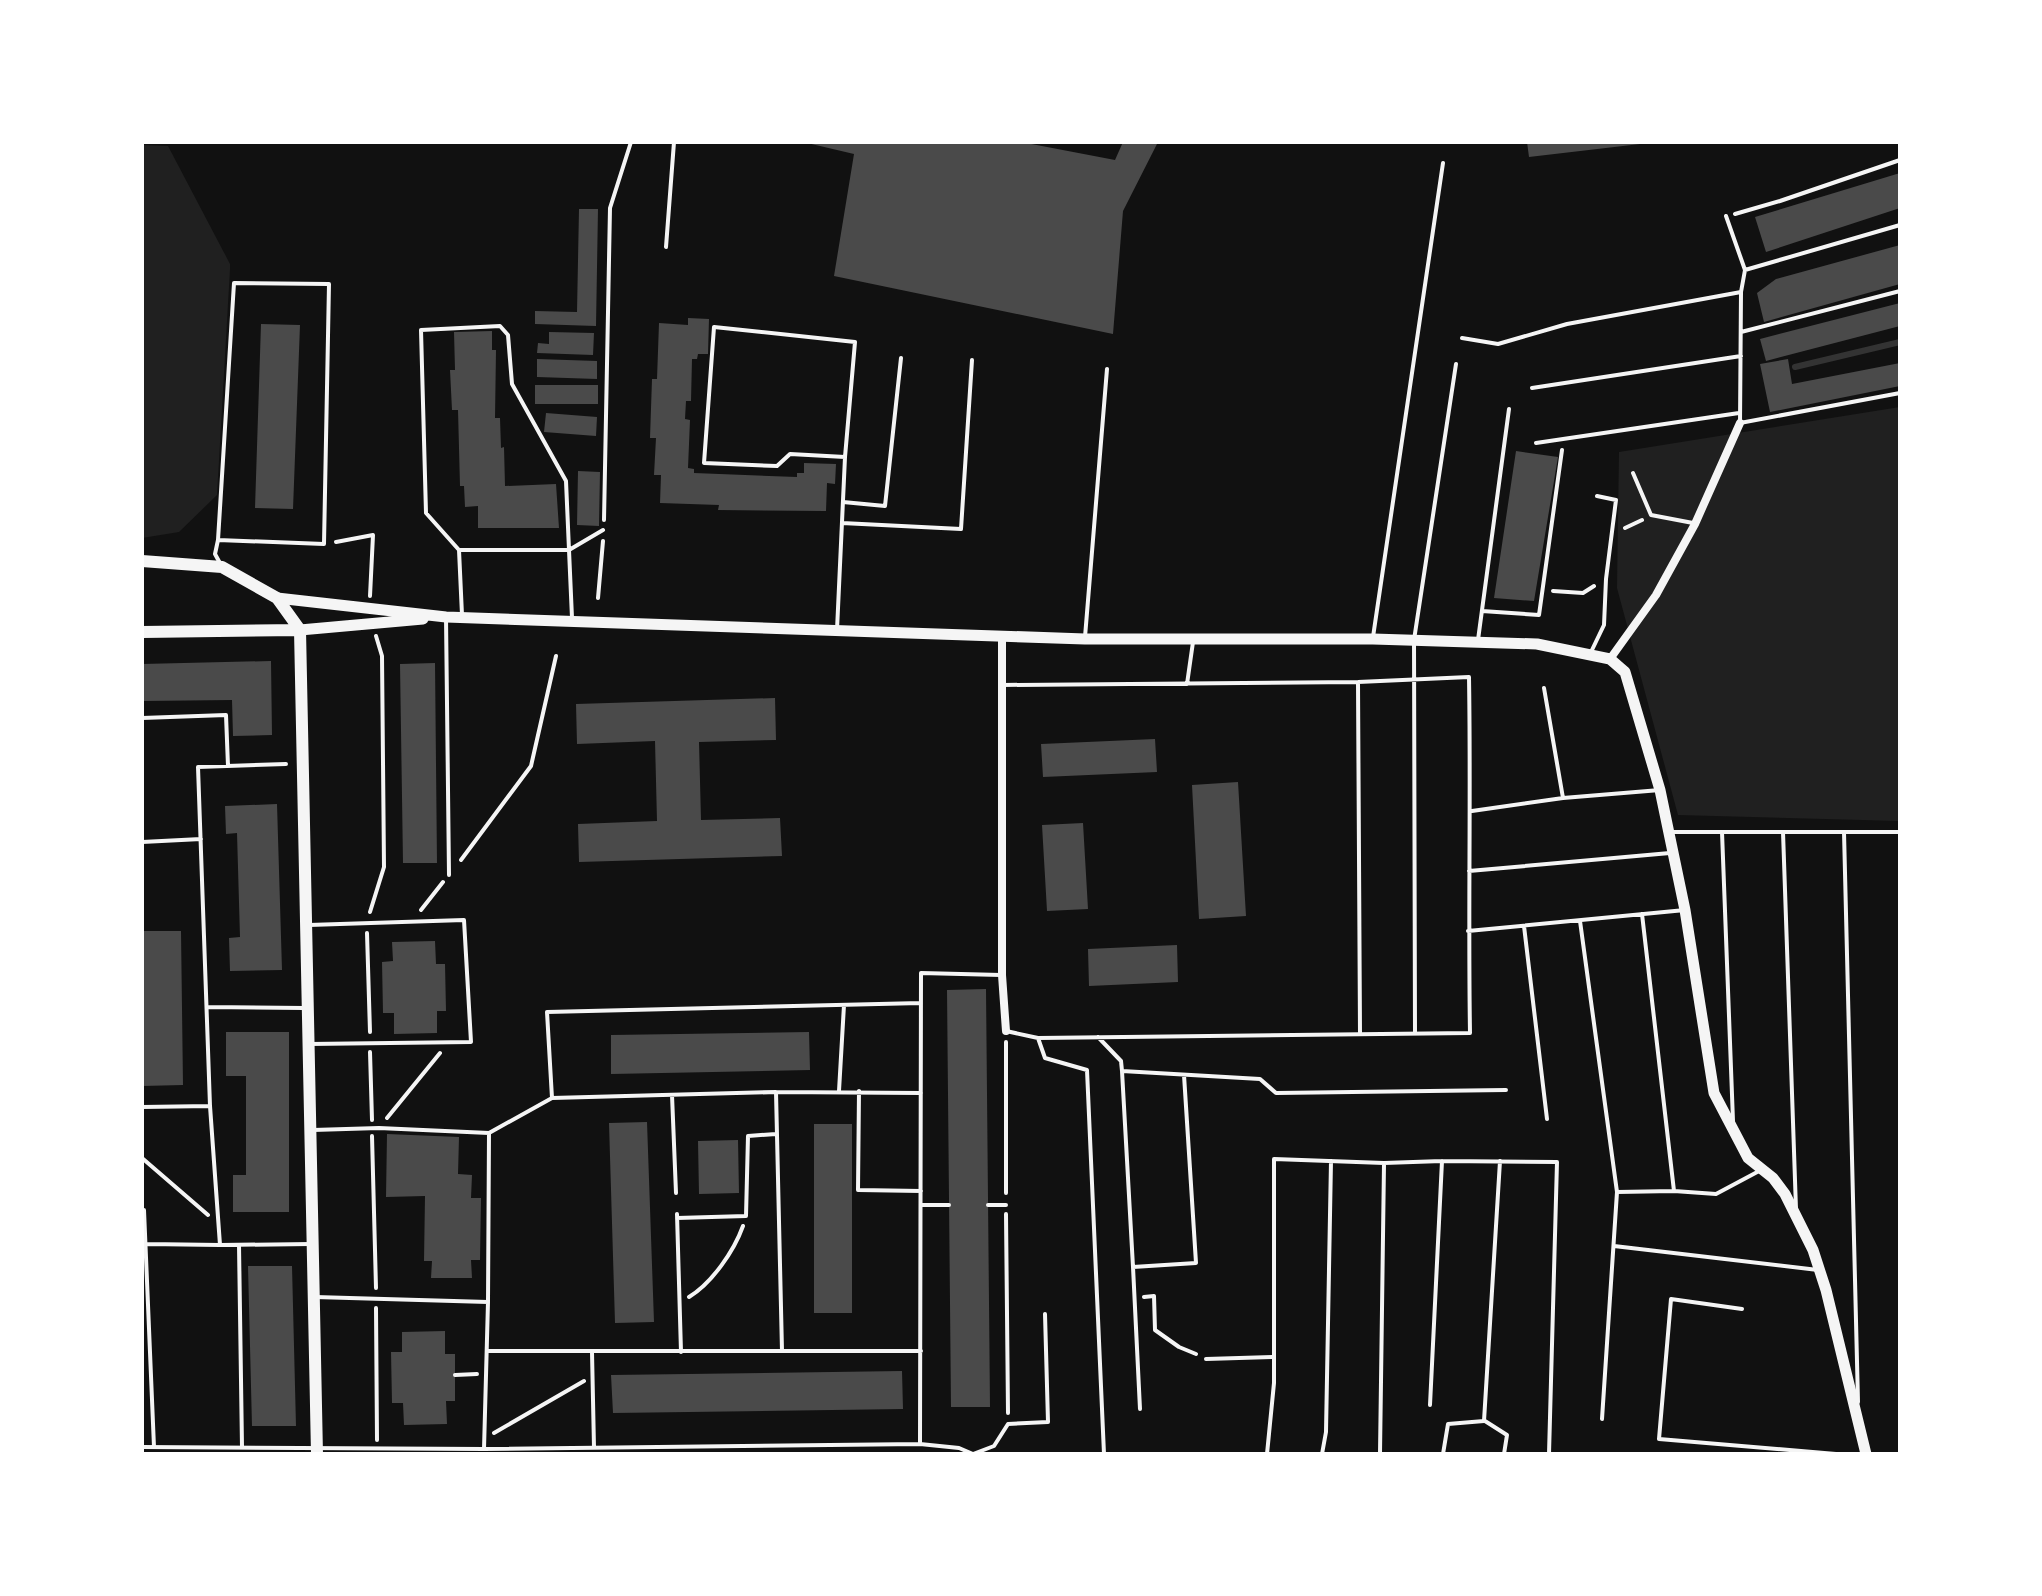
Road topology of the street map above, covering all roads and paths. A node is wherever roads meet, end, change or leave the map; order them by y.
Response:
1 (631, 142) edge
2 (674, 142) edge
3 (1900, 160) edge
4 (1443, 163) dead end
5 (1726, 216) joint
6 (1900, 225) edge
7 (666, 247) dead end
8 (1745, 270) junction
9 (1900, 291) edge
10 (1741, 292) junction
11 (1741, 332) junction
12 (1462, 338) dead end
13 (1741, 356) junction
14 (901, 358) dead end
15 (972, 360) dead end
16 (1456, 364) dead end
17 (1107, 369) dead end
18 (1532, 388) dead end
19 (1900, 393) edge
20 (1509, 409) dead end
21 (1740, 418) junction
22 (1536, 443) dead end
23 (1562, 450) dead end
24 (845, 457) junction
25 (1633, 473) dead end
26 (1597, 496) dead end
27 (843, 502) junction
28 (1651, 515) junction
29 (842, 523) junction
30 (1695, 524) junction
31 (603, 530) junction
32 (1614, 532) junction
33 (218, 540) junction
34 (324, 544) junction
35 (459, 550) junction
36 (569, 550) junction
37 (142, 561) edge
38 (222, 567) junction
39 (1606, 579) junction
40 (1543, 590) junction
41 (277, 598) junction
42 (598, 598) dead end
43 (370, 608) junction
44 (1482, 611) junction
45 (446, 617) junction
46 (463, 618) junction
47 (572, 621) junction
48 (372, 624) junction
49 (300, 630) junction
50 (837, 631) junction
51 (142, 632) edge
52 (1002, 637) junction
53 (1085, 639) junction
54 (1193, 639) junction
55 (1373, 639) junction
56 (1414, 640) junction
57 (1478, 642) junction
58 (1590, 654) junction
59 (382, 656) dead end
60 (556, 656) dead end
61 (1610, 659) junction
62 (1414, 681) junction
63 (1358, 682) junction
64 (1187, 684) junction
65 (1000, 685) junction
66 (1544, 688) dead end
67 (142, 718) edge
68 (286, 764) dead end
69 (228, 766) junction
70 (1660, 790) junction
71 (1563, 798) junction
72 (1472, 811) junction
73 (1669, 832) junction
74 (1722, 832) junction
75 (1783, 832) junction
76 (1844, 832) junction
77 (1900, 832) edge
78 (201, 839) junction
79 (142, 842) edge
80 (1673, 852) junction
81 (1469, 871) junction
82 (449, 875) junction
83 (1685, 910) junction
84 (1642, 914) junction
85 (1580, 921) junction
86 (412, 922) junction
87 (306, 925) junction
88 (1524, 926) junction
89 (1468, 931) junction
90 (1002, 975) junction
91 (921, 1003) junction
92 (844, 1005) junction
93 (207, 1007) junction
94 (308, 1008) junction
95 (1006, 1031) junction
96 (1360, 1034) junction
97 (1415, 1034) junction
98 (1098, 1037) junction
99 (1038, 1038) junction
100 (449, 1042) junction
101 (309, 1044) junction
102 (1122, 1071) junction
103 (1184, 1075) junction
104 (1506, 1090) dead end
105 (839, 1091) junction
106 (859, 1091) junction
107 (776, 1092) junction
108 (921, 1093) junction
109 (672, 1094) junction
110 (552, 1098) junction
111 (210, 1106) junction
112 (142, 1107) edge
113 (1547, 1119) dead end
114 (379, 1128) junction
115 (311, 1130) junction
116 (489, 1133) junction
117 (776, 1134) junction
118 (1733, 1134) junction
119 (142, 1158) edge
120 (1331, 1161) junction
121 (1442, 1161) junction
122 (1500, 1161) junction
123 (1384, 1163) junction
124 (1762, 1169) junction
125 (921, 1191) junction
126 (1674, 1191) junction
127 (1617, 1192) junction
128 (676, 1193) dead end
129 (921, 1205) junction
130 (949, 1205) dead end
131 (988, 1205) dead end
132 (1006, 1205) junction
133 (142, 1210) edge
134 (1796, 1213) junction
135 (746, 1216) junction
136 (219, 1224) junction
137 (145, 1244) junction
138 (313, 1244) junction
139 (220, 1245) junction
140 (239, 1245) junction
141 (1614, 1246) junction
142 (1133, 1267) junction
143 (1820, 1270) junction
144 (314, 1297) junction
145 (1135, 1297) junction
146 (488, 1302) junction
147 (680, 1302) junction
148 (1742, 1309) dead end
149 (1045, 1314) dead end
150 (487, 1351) junction
151 (782, 1351) junction
152 (921, 1351) junction
153 (592, 1352) junction
154 (681, 1352) junction
155 (1274, 1357) junction
156 (1206, 1359) joint
157 (486, 1374) junction
158 (455, 1375) dead end
159 (593, 1377) junction
160 (1430, 1405) dead end
161 (1140, 1409) dead end
162 (1602, 1419) dead end
163 (1484, 1421) junction
164 (1008, 1424) junction
165 (1859, 1426) junction
166 (920, 1444) junction
167 (142, 1447) edge
168 (154, 1447) junction
169 (242, 1447) junction
170 (594, 1448) junction
171 (484, 1449) junction
172 (317, 1451) edge
173 (614, 1451) edge
174 (973, 1454) edge
175 (1104, 1454) edge
176 (1267, 1454) edge
177 (1322, 1454) edge
178 (1380, 1454) edge
179 (1443, 1454) edge
180 (1504, 1454) edge
181 (1549, 1454) edge
182 (1836, 1454) edge
183 (1866, 1454) edge

1 - 31 path
2 - 7 lane
3 - 5 path
4 - 55 lane
5 - 8 lane
6 - 8 lane
8 - 10 lane
9 - 11 lane
10 - 11 lane
10 - 12 lane
11 - 13 lane
13 - 18 lane
13 - 21 lane
14 - 27 lane
15 - 29 lane
16 - 56 lane
17 - 53 lane
19 - 21 lane
20 - 44 lane
21 - 22 lane
21 - 30 street
23 - 40 lane
24 - 24 lane
24 - 27 lane
25 - 28 lane
26 - 32 lane
27 - 29 lane
28 - 30 lane
28 - 32 path
29 - 50 lane
30 - 61 street
31 - 36 lane
31 - 42 path
32 - 39 lane
33 - 34 lane
33 - 34 lane
33 - 38 lane
34 - 43 path
35 - 36 lane
35 - 36 lane
35 - 46 lane
36 - 47 lane
37 - 38 main road
38 - 41 main road
39 - 40 path
39 - 58 lane
40 - 44 lane
41 - 43 street
41 - 49 main road
43 - 45 street
44 - 57 lane
45 - 46 street
45 - 48 street
45 - 82 lane
46 - 47 street
47 - 50 street
48 - 49 street
48 - 59 path
49 - 51 main road
49 - 87 main road
50 - 52 street
52 - 53 street
52 - 65 street
53 - 54 street
54 - 55 street
54 - 64 lane
55 - 56 street
56 - 57 street
56 - 62 lane
57 - 58 street
58 - 61 street
60 - 82 path
61 - 70 street
62 - 63 lane
62 - 72 lane
62 - 97 lane
63 - 64 lane
63 - 96 lane
64 - 65 lane
65 - 90 street
66 - 71 lane
67 - 69 lane
68 - 69 lane
69 - 78 lane
70 - 71 lane
70 - 73 street
71 - 72 lane
72 - 81 lane
73 - 74 lane
73 - 80 street
74 - 75 lane
74 - 118 lane
75 - 76 lane
75 - 134 lane
76 - 77 lane
76 - 165 lane
78 - 79 lane
78 - 93 lane
80 - 81 lane
80 - 83 street
81 - 89 lane
82 - 86 path
83 - 84 lane
83 - 118 street
84 - 85 lane
84 - 126 lane
85 - 88 lane
85 - 127 lane
86 - 87 lane
86 - 100 lane
87 - 94 main road
88 - 89 lane
88 - 113 lane
89 - 97 lane
90 - 91 lane
90 - 95 street
91 - 92 lane
91 - 108 lane
92 - 105 lane
92 - 110 lane
93 - 94 lane
93 - 111 lane
94 - 101 main road
95 - 99 lane
95 - 132 path
96 - 97 lane
96 - 98 lane
98 - 99 lane
98 - 102 lane
99 - 175 lane
100 - 101 lane
100 - 114 path
101 - 115 main road
102 - 103 lane
102 - 142 lane
103 - 104 lane
103 - 142 lane
105 - 106 lane
105 - 107 lane
106 - 108 lane
106 - 125 lane
107 - 109 lane
107 - 117 lane
108 - 125 lane
109 - 110 lane
109 - 128 lane
110 - 116 lane
111 - 112 lane
111 - 136 lane
114 - 115 lane
114 - 116 lane
115 - 138 main road
116 - 146 lane
117 - 135 lane
117 - 151 lane
118 - 124 street
119 - 136 path
120 - 123 lane
120 - 155 lane
120 - 177 lane
121 - 122 lane
121 - 123 lane
121 - 160 lane
122 - 163 lane
122 - 181 lane
123 - 178 lane
124 - 126 lane
124 - 134 street
125 - 129 lane
126 - 127 lane
127 - 141 lane
129 - 130 lane
129 - 152 lane
131 - 132 lane
132 - 164 path
133 - 137 lane
134 - 143 street
135 - 147 path
135 - 147 lane
136 - 139 lane
137 - 139 lane
137 - 168 lane
138 - 140 lane
138 - 144 main road
139 - 140 lane
140 - 169 lane
141 - 143 lane
141 - 162 lane
142 - 145 lane
143 - 165 street
144 - 146 lane
144 - 172 main road
145 - 156 path
145 - 161 lane
146 - 150 lane
147 - 154 lane
148 - 182 lane
149 - 164 lane
150 - 153 lane
150 - 157 lane
151 - 152 lane
151 - 154 lane
152 - 166 lane
153 - 154 lane
153 - 159 lane
155 - 156 lane
155 - 176 lane
157 - 158 path
157 - 171 lane
159 - 170 lane
159 - 171 path
163 - 179 lane
163 - 180 lane
164 - 174 lane
165 - 183 street
166 - 173 lane
166 - 174 lane
167 - 168 lane
168 - 169 lane
169 - 172 lane
170 - 171 lane
170 - 173 lane
171 - 172 lane

